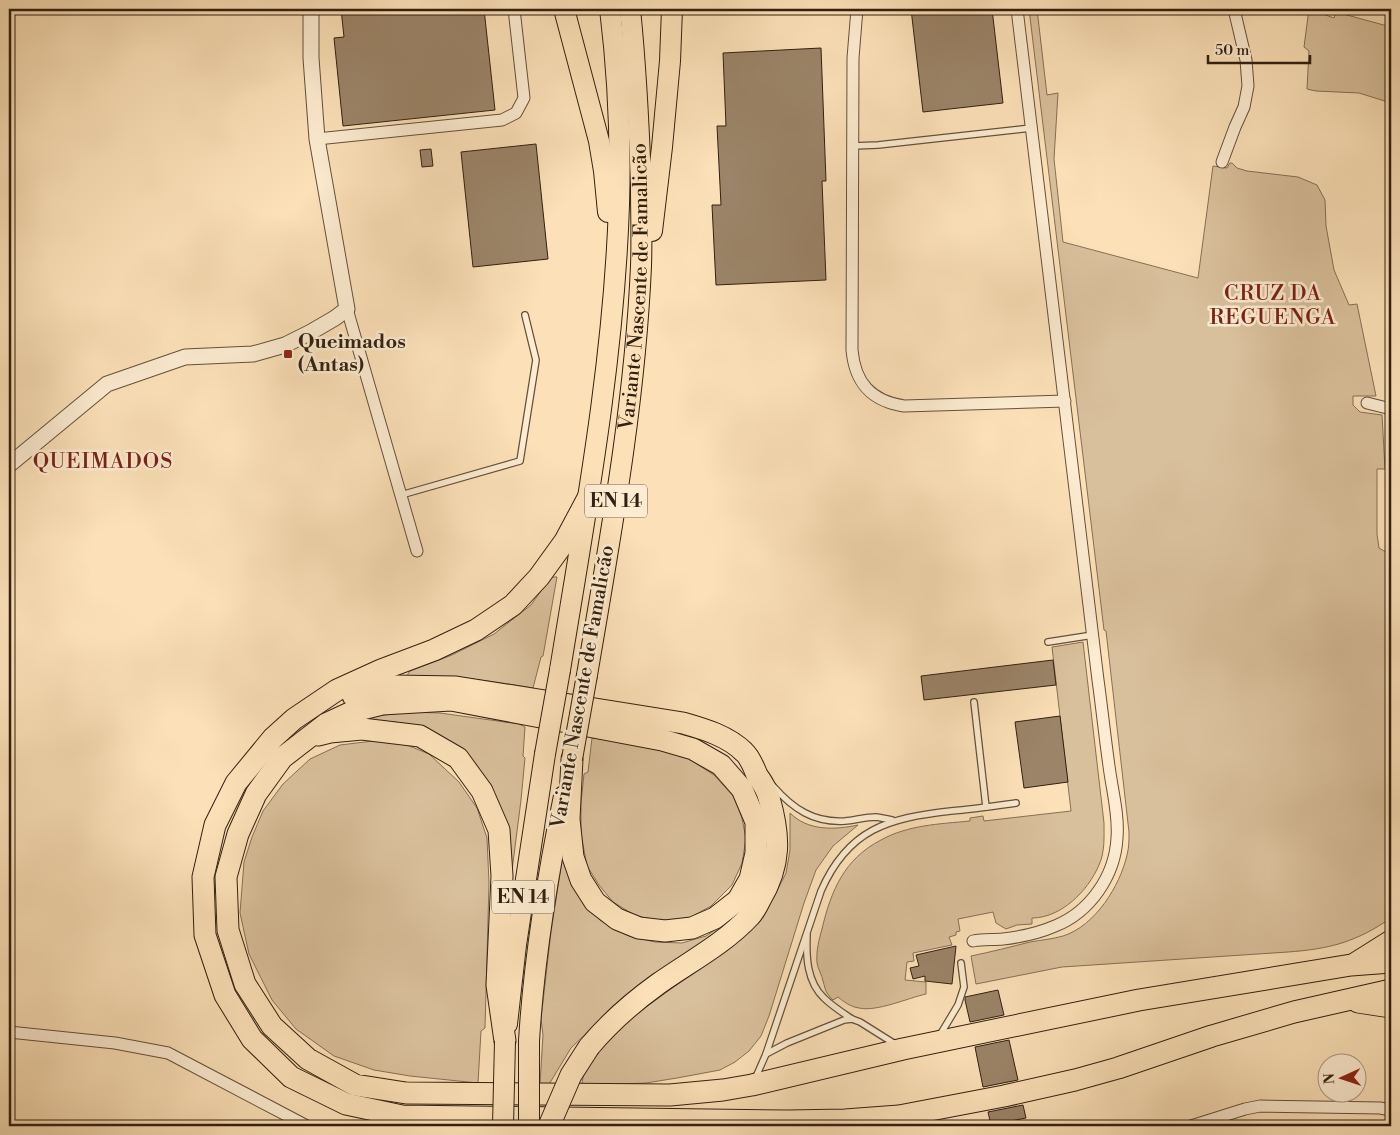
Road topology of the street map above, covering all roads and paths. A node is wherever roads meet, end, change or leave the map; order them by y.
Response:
1 (311, 9) edge
2 (514, 9) edge
3 (564, 9) edge
4 (610, 9) edge
5 (630, 9) edge
6 (672, 9) edge
7 (857, 9) edge
8 (1017, 9) edge
9 (1234, 9) edge
10 (1031, 128) junction
11 (317, 139) junction
12 (854, 146) junction
13 (1222, 162) dead end
14 (615, 281) junction
15 (347, 309) junction
16 (524, 315) dead end
17 (638, 327) junction
18 (1064, 401) junction
19 (1366, 403) dead end
20 (1391, 409) edge
21 (9, 464) edge
22 (401, 495) junction
23 (589, 496) junction
24 (417, 551) dead end
25 (1094, 635) junction
26 (1048, 642) dead end
27 (974, 702) dead end
28 (294, 718) junction
29 (308, 738) junction
30 (745, 752) junction
31 (572, 759) junction
32 (1016, 803) dead end
33 (986, 807) junction
34 (894, 821) junction
35 (808, 926) junction
36 (973, 941) dead end
37 (1391, 941) edge
38 (1391, 962) edge
39 (961, 964) dead end
40 (1351, 965) junction
41 (1391, 990) edge
42 (1345, 1001) junction
43 (1391, 1008) edge
44 (852, 1019) junction
45 (9, 1032) edge
46 (506, 1041) junction
47 (935, 1042) junction
48 (903, 1049) junction
49 (766, 1054) junction
50 (752, 1085) junction
51 (1391, 1110) edge
52 (307, 1126) edge
53 (503, 1126) edge
54 (528, 1126) edge
55 (549, 1126) edge
56 (1191, 1126) edge

1 - 11 street
2 - 11 street
3 - 14 highway
4 - 14 highway, Variante Nascente de Famalicão / EN 14
5 - 17 highway, Variante Nascente de Famalicão / EN 14
6 - 17 highway
7 - 12 street
8 - 10 street
9 - 13 street
10 - 12 lane
10 - 18 street
11 - 15 street
12 - 18 street
14 - 23 highway, Variante Nascente de Famalicão / EN 14
15 - 21 street
15 - 22 street
16 - 22 lane
17 - 31 highway, Variante Nascente de Famalicão / EN 14, bridge
18 - 25 street
19 - 20 street
22 - 24 street
23 - 28 highway
23 - 46 highway, Variante Nascente de Famalicão / EN 14, bridge
25 - 26 lane
25 - 36 street
27 - 33 lane
28 - 30 highway
28 - 42 highway
29 - 31 highway
29 - 46 highway
29 - 50 highway
30 - 34 lane
30 - 55 highway, bridge
31 - 54 highway, Variante Nascente de Famalicão / EN 14, bridge
32 - 33 lane
33 - 34 lane
34 - 35 lane
35 - 44 lane
35 - 49 lane
37 - 40 highway
38 - 40 highway
39 - 47 lane
40 - 47 highway
41 - 42 highway
42 - 43 highway
44 - 48 lane
44 - 49 lane
45 - 52 street
46 - 53 highway, Variante Nascente de Famalicão / EN 14, bridge
47 - 48 highway
48 - 50 highway
49 - 50 lane
51 - 56 street

